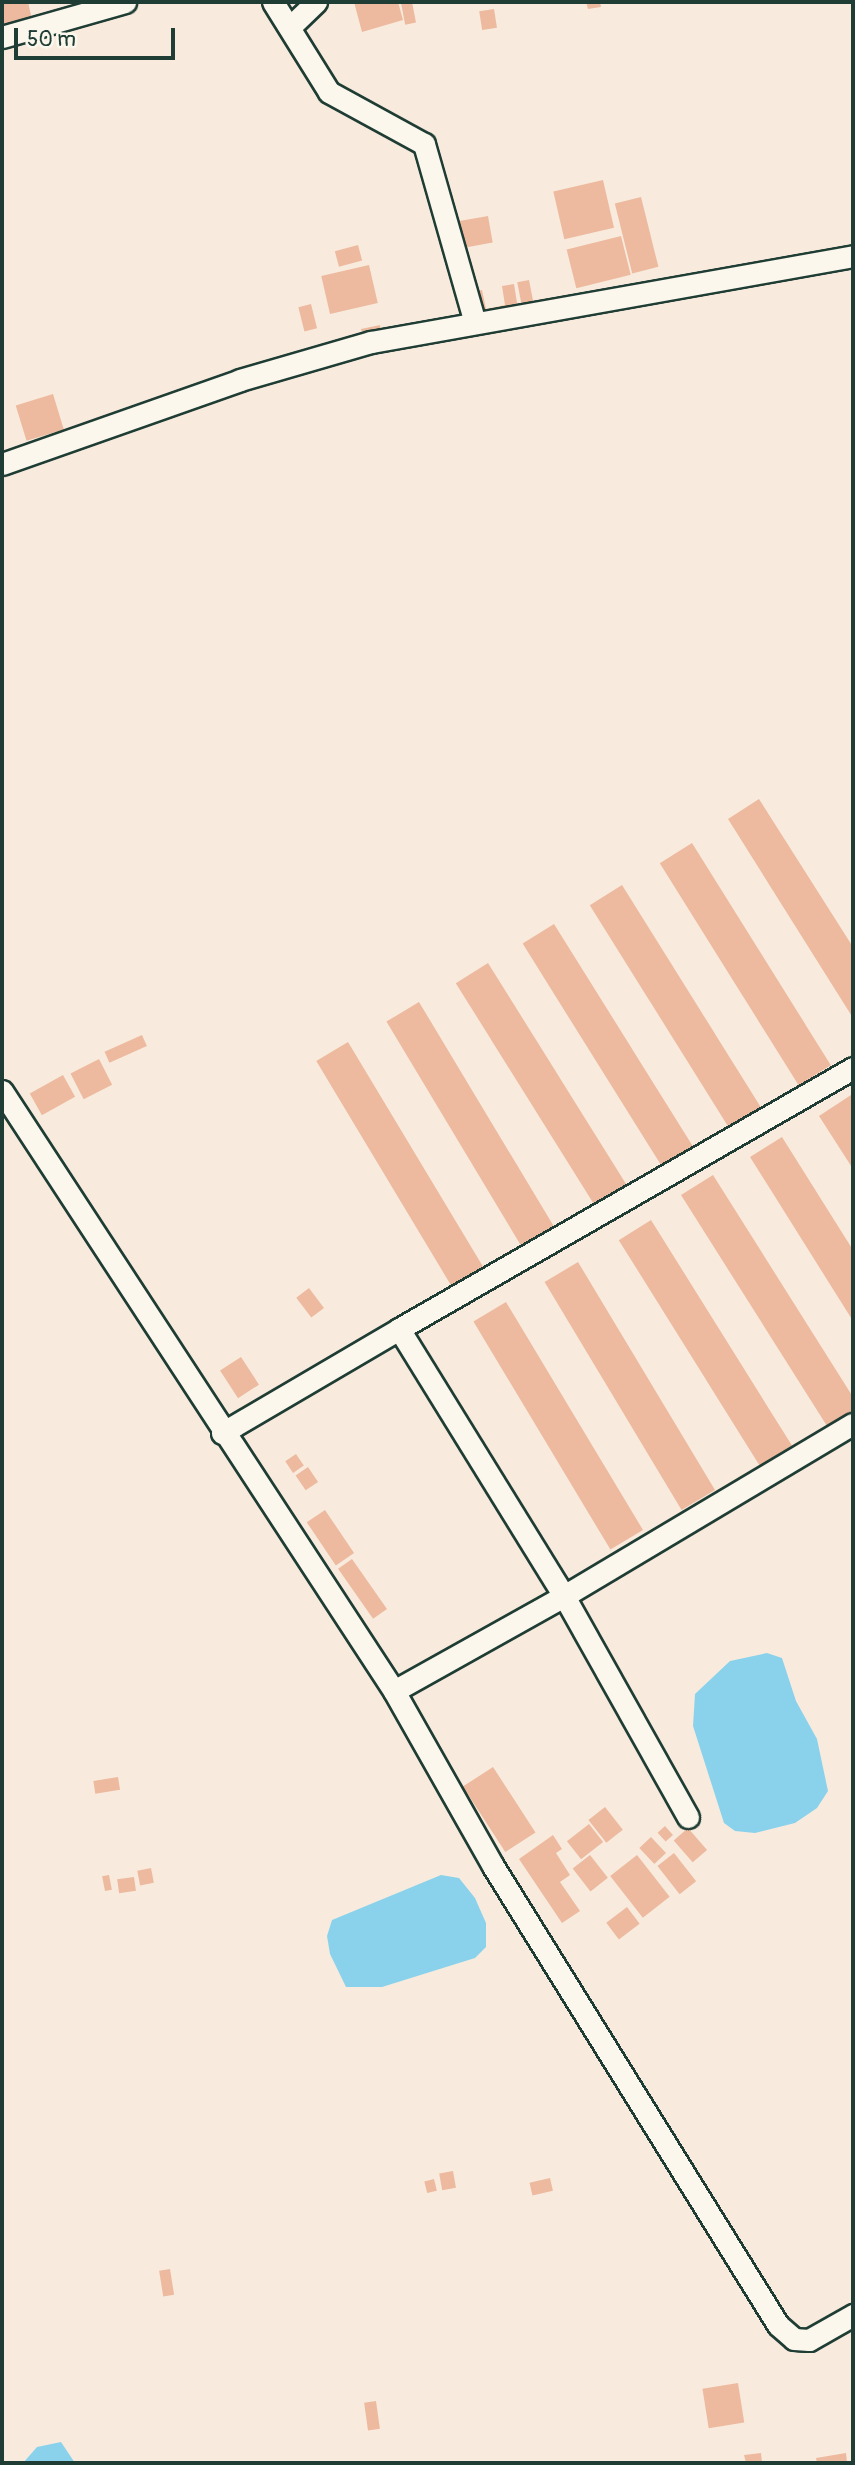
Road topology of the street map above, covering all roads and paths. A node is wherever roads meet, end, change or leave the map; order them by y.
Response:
1 (125, 2) edge
2 (273, 2) edge
3 (316, 2) edge
4 (291, 26) junction
5 (2, 37) edge
6 (853, 256) edge
7 (475, 323) junction
8 (2, 464) edge
9 (853, 1068) edge
10 (2, 1091) edge
11 (399, 1329) junction
12 (853, 1424) edge
13 (222, 1433) junction
14 (564, 1597) junction
15 (394, 1691) junction
16 (688, 1817) dead end
17 (853, 2315) edge

1 - 5 street
2 - 4 street
3 - 4 street
4 - 7 street
6 - 7 street
7 - 8 street
9 - 11 street
10 - 13 street
11 - 13 street
11 - 14 street
12 - 14 street
13 - 15 street
14 - 15 street
14 - 16 street
15 - 17 street

